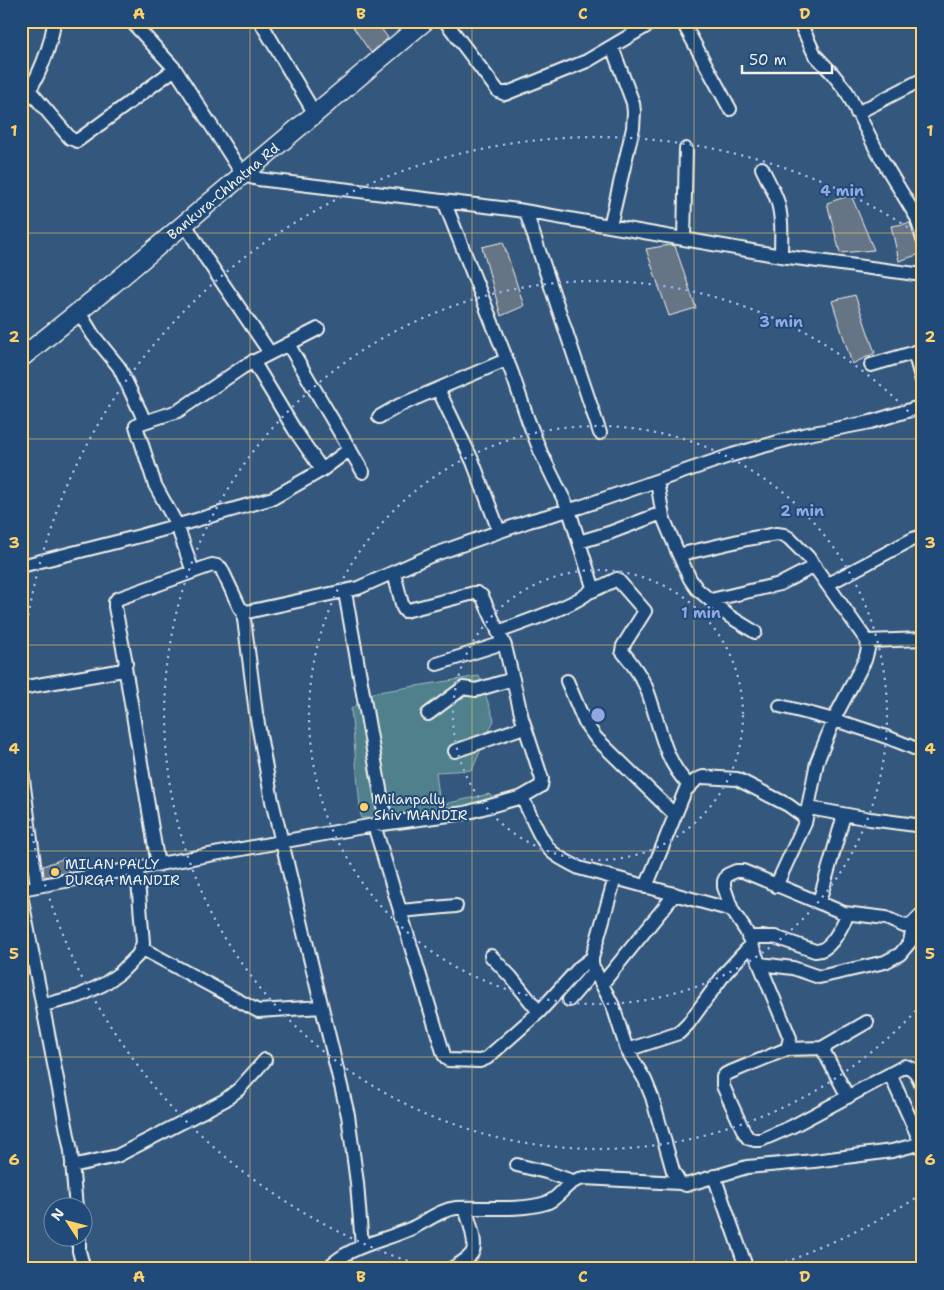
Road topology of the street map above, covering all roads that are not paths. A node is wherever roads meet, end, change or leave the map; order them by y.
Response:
1 (54, 21) edge
2 (131, 21) edge
3 (260, 21) edge
4 (425, 21) edge
5 (445, 21) edge
6 (655, 21) edge
7 (682, 21) edge
8 (799, 21) edge
9 (612, 47) junction
10 (175, 69) junction
11 (923, 79) edge
12 (30, 91) junction
13 (21, 101) edge
14 (730, 109) dead end
15 (858, 113) junction
16 (315, 114) junction
17 (686, 149) dead end
18 (762, 168) dead end
19 (243, 175) junction
20 (444, 201) junction
21 (526, 212) junction
22 (185, 224) junction
23 (610, 226) junction
24 (684, 239) junction
25 (923, 239) edge
26 (781, 256) junction
27 (923, 275) edge
28 (78, 312) junction
29 (318, 329) dead end
30 (288, 344) junction
31 (918, 351) edge
32 (270, 353) junction
33 (21, 358) edge
34 (506, 360) junction
35 (253, 361) junction
36 (871, 365) dead end
37 (923, 384) edge
38 (438, 389) junction
39 (923, 406) edge
40 (379, 417) dead end
41 (144, 422) junction
42 (600, 433) dead end
43 (350, 449) junction
44 (322, 470) junction
45 (363, 472) dead end
46 (657, 480) junction
47 (569, 510) junction
48 (662, 513) junction
49 (176, 525) junction
50 (499, 531) junction
51 (923, 536) edge
52 (579, 542) junction
53 (678, 553) junction
54 (21, 566) edge
55 (815, 566) junction
56 (194, 572) junction
57 (394, 572) junction
58 (828, 584) junction
59 (592, 590) junction
60 (345, 592) junction
61 (711, 600) junction
62 (243, 611) junction
63 (755, 632) dead end
64 (501, 637) junction
65 (923, 639) edge
66 (867, 641) junction
67 (437, 664) dead end
68 (125, 668) junction
69 (513, 679) junction
70 (567, 681) dead end
71 (21, 688) edge
72 (780, 706) dead end
73 (428, 714) dead end
74 (834, 719) junction
75 (524, 727) junction
76 (454, 751) dead end
77 (923, 752) edge
78 (21, 764) edge
79 (689, 785) junction
80 (522, 797) junction
81 (808, 813) junction
82 (675, 815) junction
83 (844, 815) junction
84 (380, 824) junction
85 (923, 826) edge
86 (281, 842) junction
87 (158, 865) junction
88 (137, 868) junction
89 (615, 878) junction
90 (37, 886) junction
91 (776, 886) junction
92 (646, 887) junction
93 (21, 889) edge
94 (674, 894) junction
95 (21, 895) edge
96 (819, 902) junction
97 (456, 906) dead end
98 (732, 910) junction
99 (400, 911) junction
100 (848, 914) junction
101 (918, 918) edge
102 (750, 941) junction
103 (141, 948) junction
104 (491, 956) dead end
105 (593, 964) junction
106 (760, 964) junction
107 (602, 984) junction
108 (570, 1000) dead end
109 (44, 1005) junction
110 (322, 1007) junction
111 (539, 1012) junction
112 (867, 1022) dead end
113 (822, 1048) junction
114 (787, 1049) junction
115 (627, 1050) junction
116 (265, 1060) dead end
117 (890, 1074) junction
118 (923, 1088) edge
119 (848, 1097) junction
120 (922, 1143) edge
121 (517, 1165) dead end
122 (72, 1166) junction
123 (714, 1176) junction
124 (572, 1181) junction
125 (680, 1183) junction
126 (75, 1198) edge
127 (465, 1208) junction
128 (362, 1246) junction
129 (79, 1248) edge
130 (84, 1269) edge
131 (327, 1269) edge
132 (451, 1269) edge
133 (745, 1269) edge

1 - 12 street
2 - 10 street
3 - 16 street
4 - 16 highway, Bankura-Chhatna Rd
5 - 9 street
6 - 9 street
7 - 14 street
8 - 15 street
9 - 23 street
10 - 12 street
10 - 19 street
11 - 15 street
12 - 13 street
15 - 25 street
16 - 19 highway, Bankura-Chhatna Rd
17 - 24 street
18 - 26 street
19 - 20 street
19 - 22 highway, Bankura-Chhatna Rd
20 - 21 street
20 - 34 street
21 - 23 street
21 - 42 street
22 - 28 highway, Bankura-Chhatna Rd
22 - 32 street
23 - 24 street
24 - 26 street
26 - 27 street
28 - 33 highway, Bankura-Chhatna Rd
28 - 41 street
29 - 30 street
30 - 32 street
30 - 43 street
31 - 36 street
31 - 37 street
32 - 35 street
34 - 38 street
34 - 47 street
35 - 41 street
35 - 44 street
38 - 40 street
38 - 50 street
39 - 46 street
41 - 49 street
43 - 44 street
43 - 45 street
44 - 49 street
46 - 47 street
46 - 48 street
47 - 50 street
47 - 52 street
48 - 52 street
48 - 53 street
49 - 54 street
49 - 56 street
50 - 57 street
51 - 58 street
52 - 59 street
53 - 55 street
53 - 61 street
55 - 58 street
55 - 61 street
56 - 62 street
56 - 68 street
57 - 60 street
57 - 64 street
58 - 66 street
59 - 64 street
59 - 79 street
60 - 62 street
60 - 84 street
61 - 63 street
62 - 86 street
64 - 67 street
64 - 69 street
65 - 66 street
66 - 74 street
68 - 71 street
68 - 87 street
69 - 73 street
69 - 75 street
70 - 82 street
72 - 74 street
74 - 77 street
74 - 81 street
75 - 76 street
75 - 80 street
78 - 90 street
79 - 81 street
79 - 82 street
80 - 84 street
80 - 89 street
81 - 83 street
81 - 91 street
82 - 92 street
83 - 85 street
83 - 96 street
84 - 86 street
84 - 99 street
86 - 87 street
86 - 110 street
87 - 88 street
88 - 90 street
88 - 103 street
89 - 92 street
89 - 105 street
90 - 93 street
91 - 96 street
91 - 98 street
92 - 94 street
94 - 98 street
94 - 107 street
95 - 109 street
96 - 100 street
97 - 99 street
98 - 102 street
99 - 111 street
100 - 101 street
100 - 102 street
101 - 106 street
102 - 106 street
102 - 115 street
103 - 109 street
103 - 110 street
104 - 111 street
105 - 107 street
105 - 108 street
105 - 111 street
106 - 114 street
107 - 115 street
109 - 122 street
110 - 128 street
112 - 113 street
113 - 114 street
113 - 119 street
114 - 119 street
115 - 125 street
116 - 122 street
117 - 118 street
117 - 119 street
117 - 120 street
120 - 123 street
121 - 124 street
122 - 126 street
123 - 125 street
123 - 133 street
124 - 125 street
124 - 127 street
127 - 128 street
127 - 132 street
128 - 131 street
129 - 130 street

